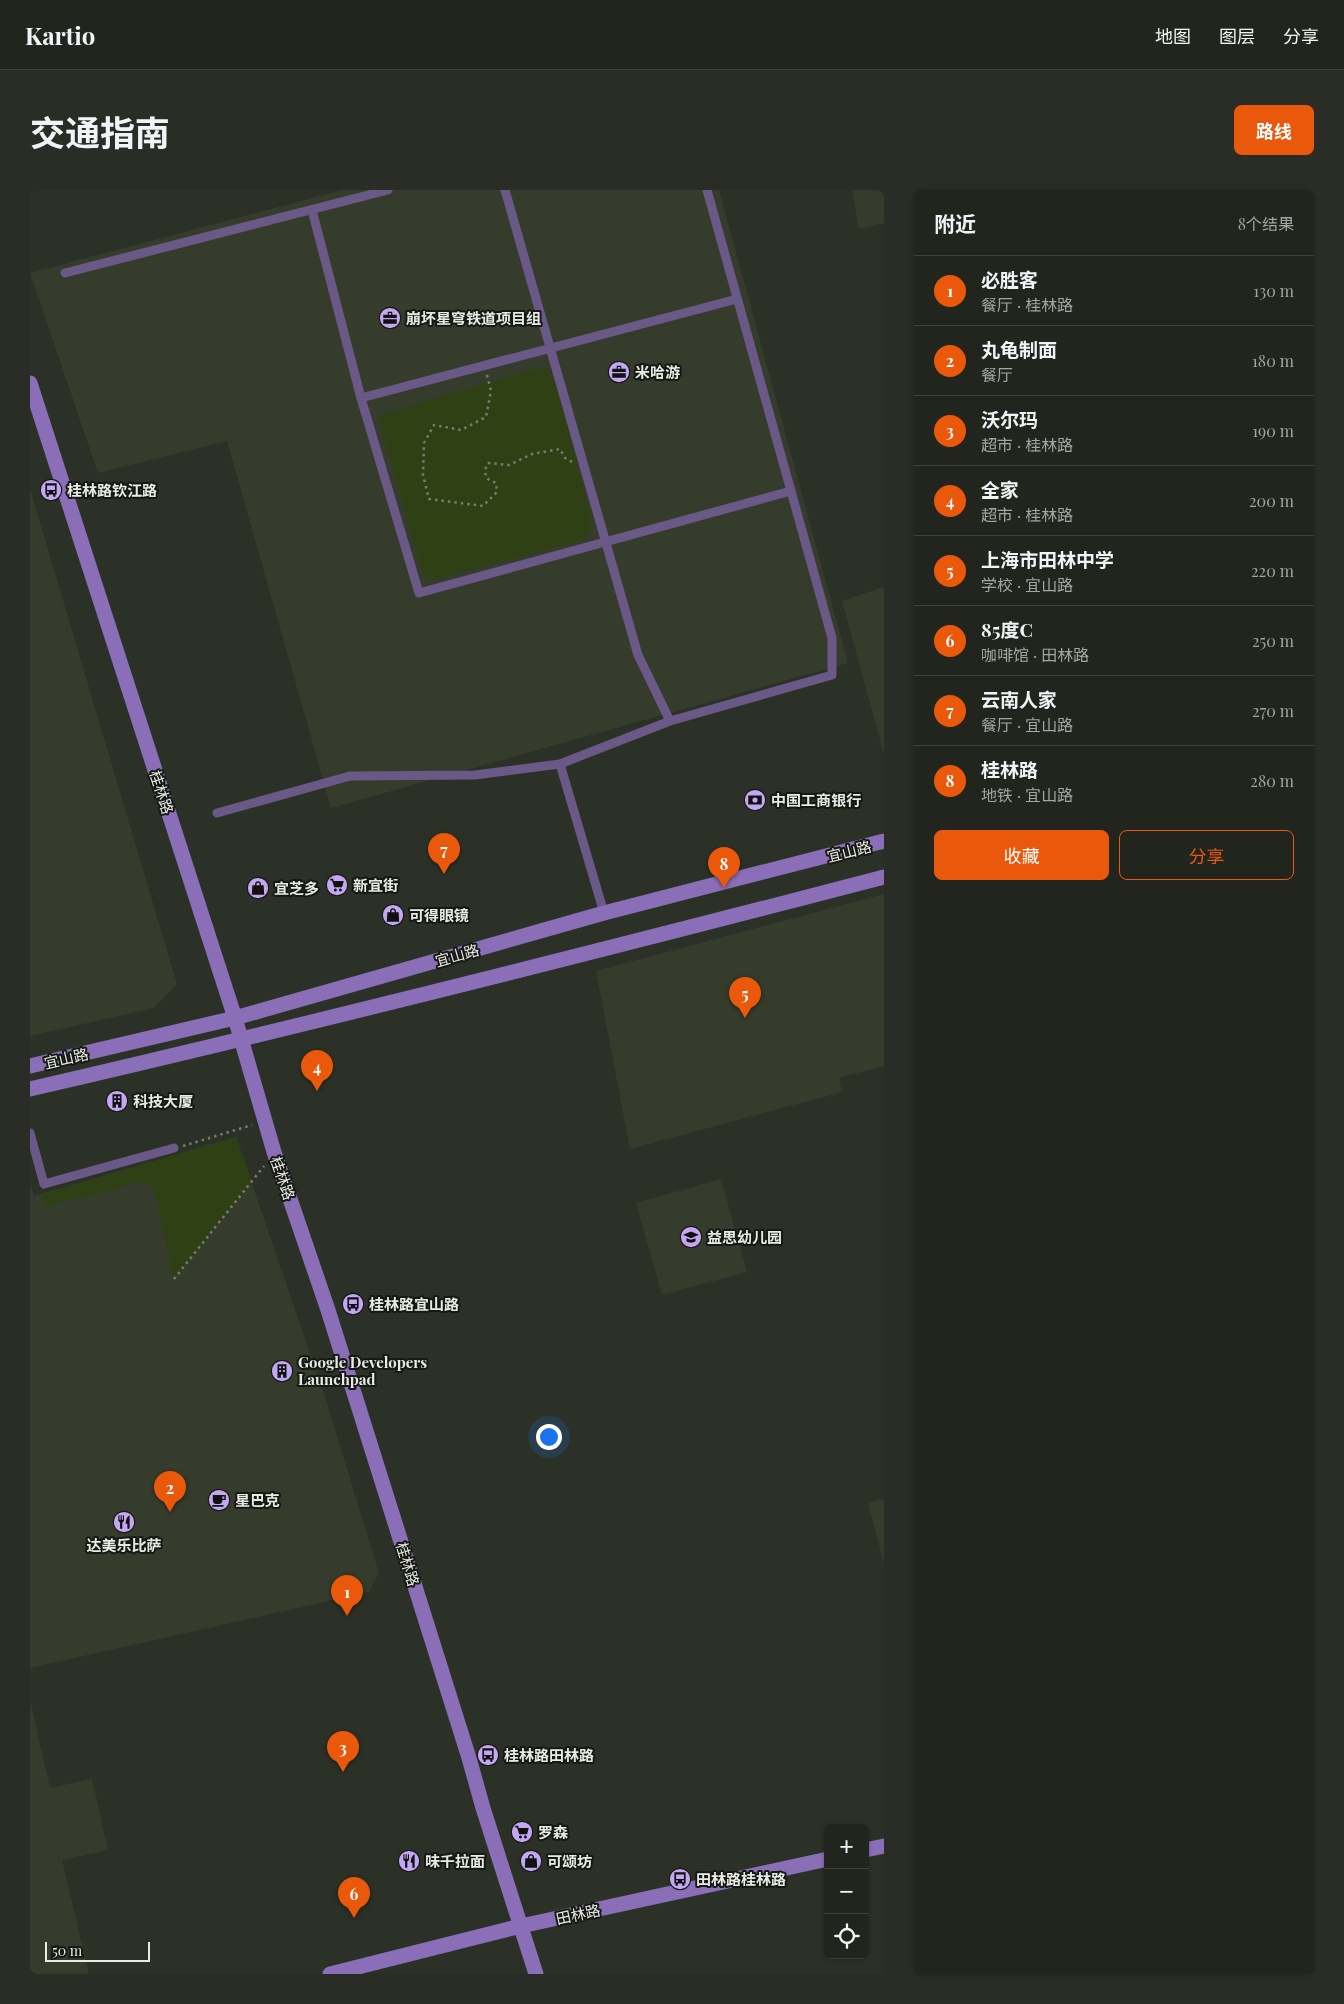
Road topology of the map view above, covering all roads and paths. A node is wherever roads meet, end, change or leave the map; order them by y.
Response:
1 (388, 190) edge
2 (505, 190) edge
3 (707, 190) edge
4 (312, 210) junction
5 (66, 273) dead end
6 (737, 299) junction
7 (552, 349) junction
8 (485, 366) junction
9 (30, 383) edge
10 (361, 398) junction
11 (585, 470) junction
12 (791, 491) junction
13 (605, 542) junction
14 (670, 721) junction
15 (560, 764) junction
16 (217, 813) dead end
17 (884, 841) edge
18 (884, 876) edge
19 (604, 913) junction
20 (235, 1018) junction
21 (242, 1040) junction
22 (30, 1066) edge
23 (30, 1089) edge
24 (265, 1121) junction
25 (30, 1133) edge
26 (174, 1148) joint
27 (274, 1152) junction
28 (174, 1279) dead end
29 (884, 1846) edge
30 (869, 1849) edge
31 (824, 1859) edge
32 (521, 1926) junction
33 (330, 1974) edge
34 (536, 1974) edge

1 - 4 lane
2 - 7 lane
3 - 6 lane
4 - 5 lane
4 - 10 lane
6 - 7 lane
6 - 12 lane
7 - 8 lane
7 - 11 lane
8 - 10 lane
8 - 11 path
9 - 20 main road, 桂林路
10 - 13 lane
11 - 13 lane
12 - 13 lane
12 - 14 lane
13 - 14 lane
14 - 15 lane
15 - 16 lane
15 - 19 lane
17 - 19 main road, 宜山路
18 - 21 main road, 宜山路
19 - 20 main road, 宜山路
20 - 21 main road, 桂林路
20 - 22 main road, 宜山路
21 - 23 main road, 宜山路
21 - 24 main road, 桂林路
24 - 26 path
24 - 27 main road, 桂林路
25 - 26 lane
27 - 28 path
27 - 32 main road, 桂林路
29 - 30 main road
31 - 32 main road, 田林路
32 - 33 main road, 田林路
32 - 34 main road, 桂林路

